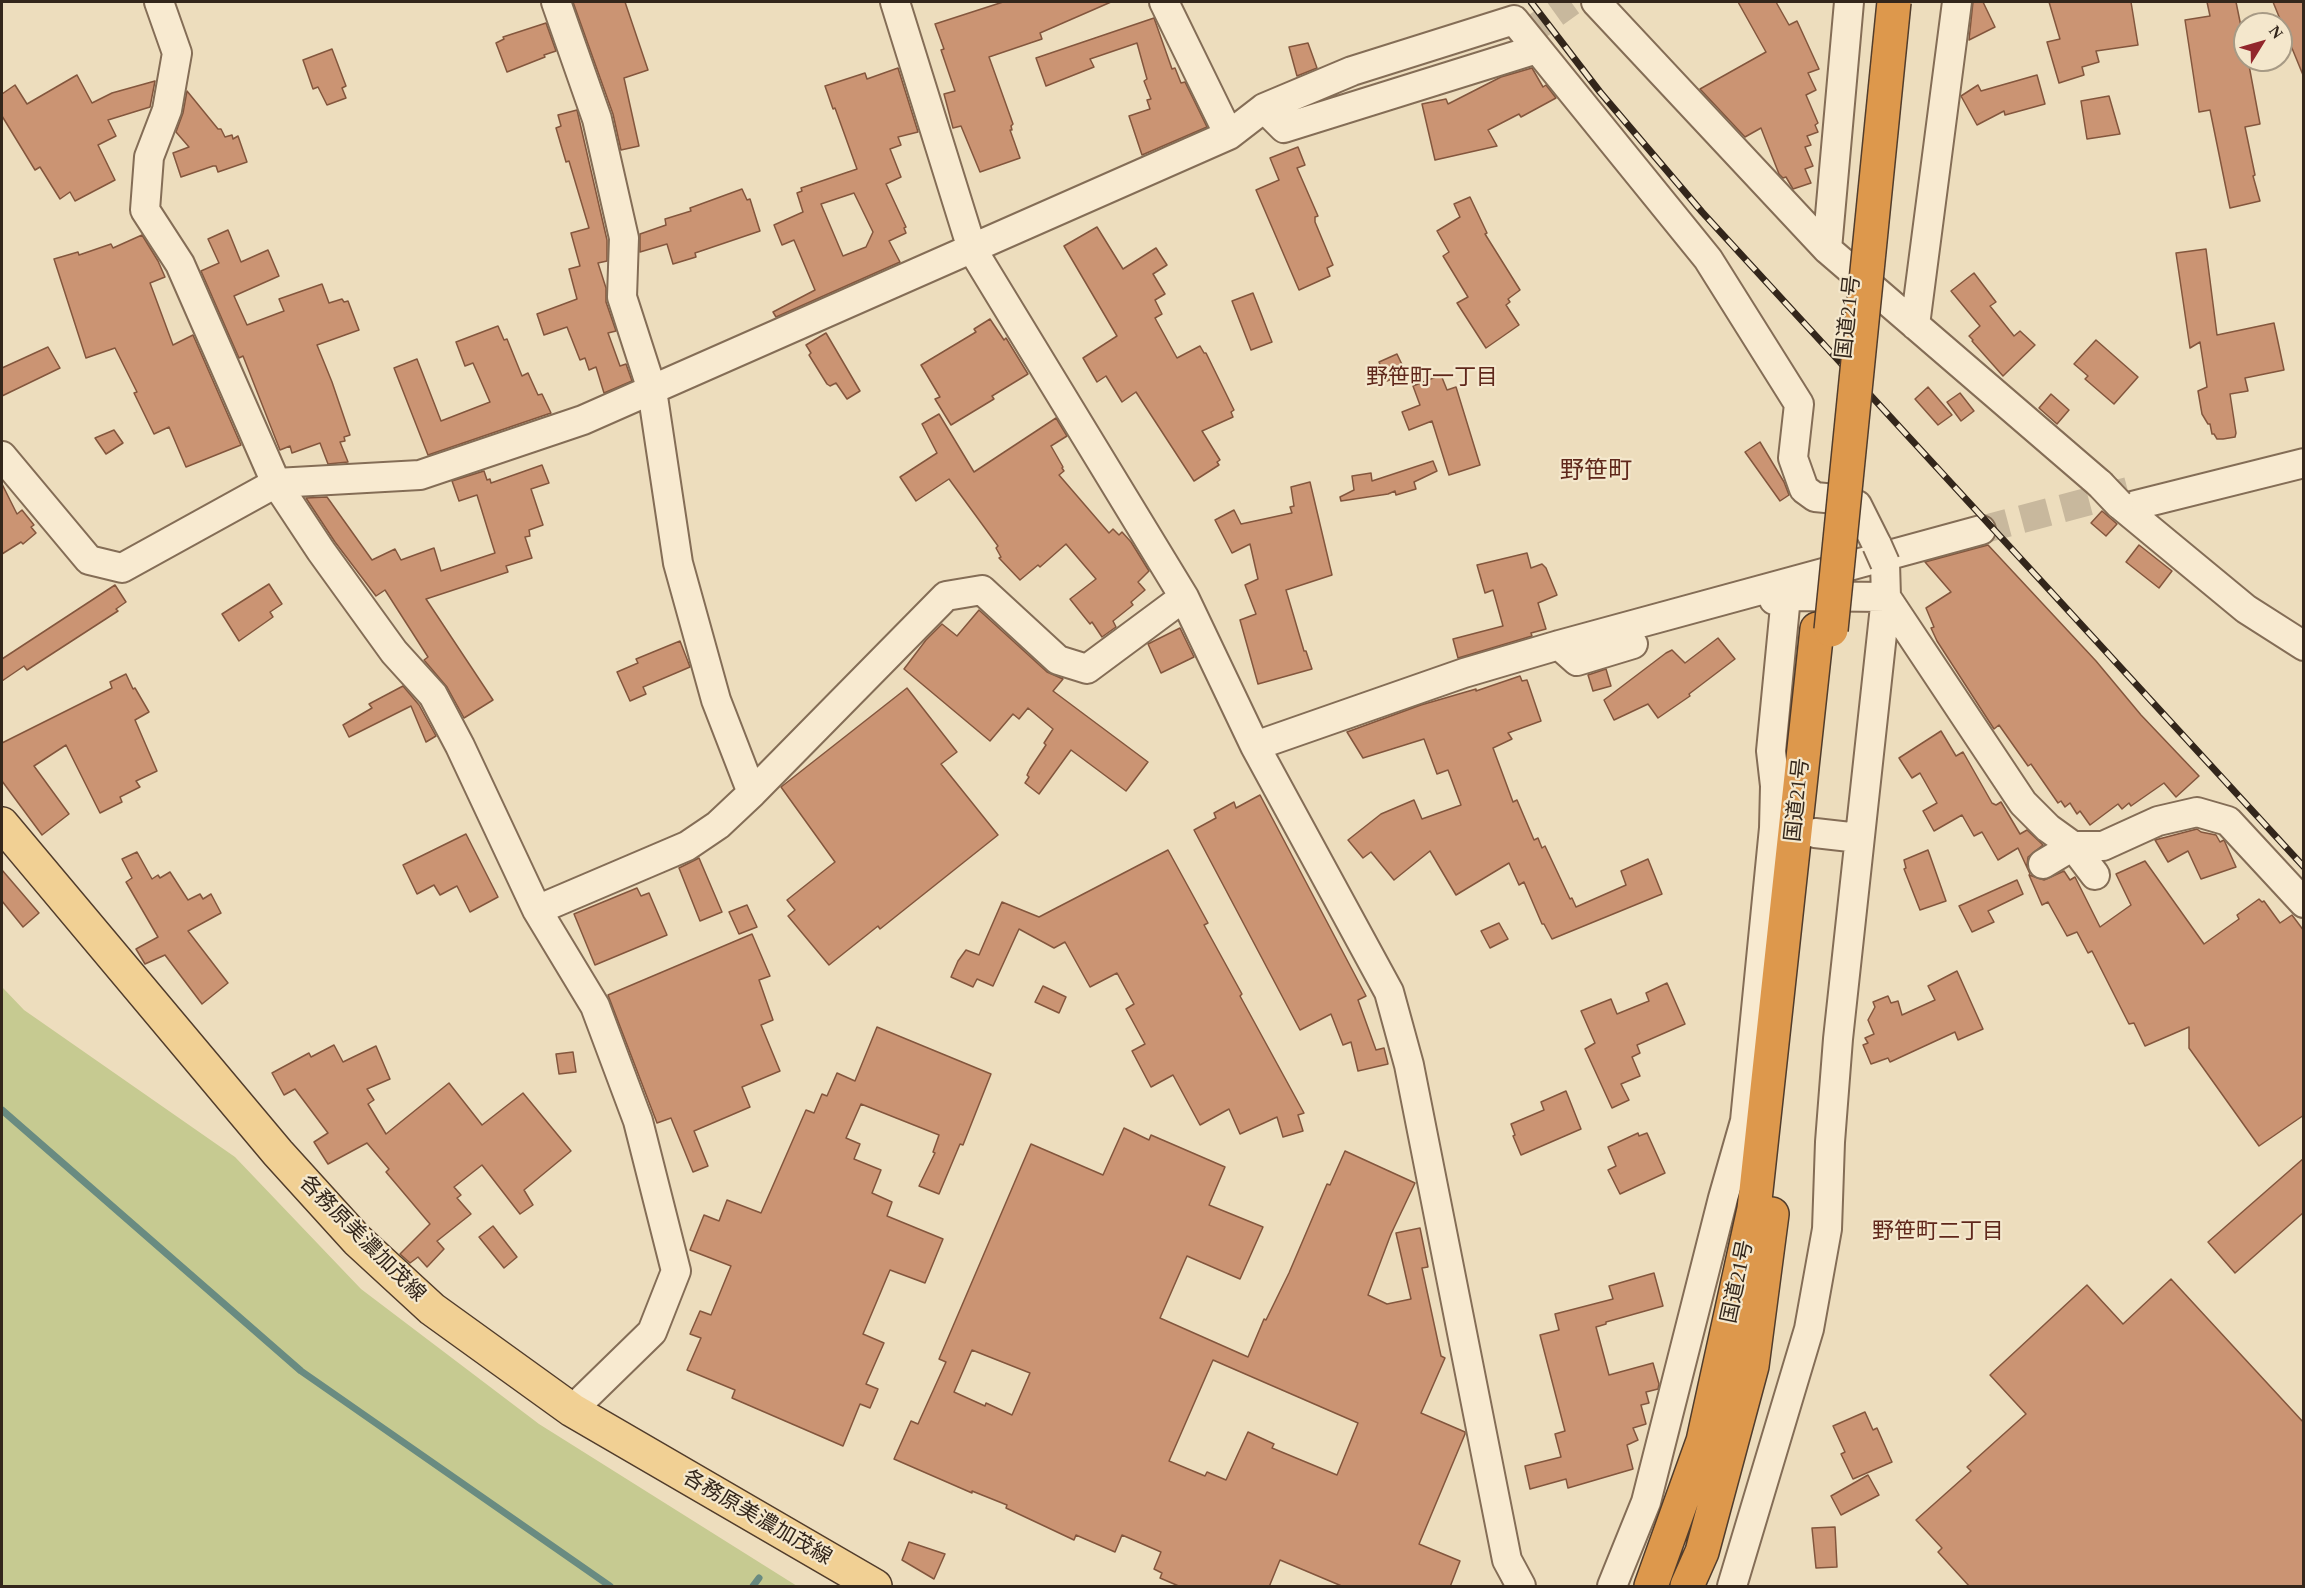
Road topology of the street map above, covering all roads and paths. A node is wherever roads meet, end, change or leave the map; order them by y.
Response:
1 (159, 2) edge
2 (556, 2) edge
3 (896, 2) edge
4 (1164, 2) edge
5 (1596, 2) edge
6 (1849, 2) edge
7 (1881, 2) edge
8 (1894, 2) edge
9 (1957, 2) edge
10 (1229, 135) junction
11 (972, 249) junction
12 (1827, 249) junction
13 (1915, 325) junction
14 (652, 390) junction
15 (2304, 446) edge
16 (2, 456) edge
17 (2304, 463) edge
18 (276, 483) junction
19 (2118, 497) junction
20 (1981, 530) tunnel mouth
21 (1786, 596) junction
22 (1184, 597) junction
23 (1886, 597) junction
24 (1824, 630) junction
25 (1559, 645) junction
26 (2304, 646) edge
27 (1255, 746) junction
28 (752, 793) junction
29 (2, 824) edge
30 (1815, 833) dead end
31 (1859, 838) junction
32 (2073, 846) junction
33 (2043, 864) dead end
34 (2095, 875) dead end
35 (2304, 903) edge
36 (537, 910) junction
37 (572, 1410) junction
38 (1702, 1552) junction
39 (875, 1587) edge
40 (1521, 1587) edge
41 (1612, 1587) edge
42 (1651, 1587) edge
43 (1687, 1587) edge
44 (1699, 1587) edge
45 (1732, 1587) edge

1 - 18 street
2 - 14 street
3 - 11 street
4 - 10 street
5 - 12 street
6 - 12 street
7 - 24 highway, 国道21号
8 - 24 highway, 国道21号, bridge
9 - 13 street
10 - 11 street
10 - 23 street
11 - 14 street
11 - 22 street
12 - 13 street
13 - 19 street
14 - 18 street
14 - 28 street
15 - 19 street
16 - 18 street
17 - 19 street
18 - 36 street
19 - 26 street
20 - 25 street
21 - 23 street
21 - 25 street
21 - 41 street
22 - 27 street
22 - 28 street
23 - 31 street
23 - 32 street
24 - 38 highway, 国道21号
24 - 42 highway, 国道21号
25 - 27 street
27 - 40 street
28 - 36 street
29 - 37 main road, 各務原美濃加茂線
30 - 31 street
31 - 45 street
32 - 33 street
32 - 34 street
32 - 35 street
36 - 37 street
37 - 39 main road, 各務原美濃加茂線
38 - 43 highway, 国道21号
38 - 44 street

